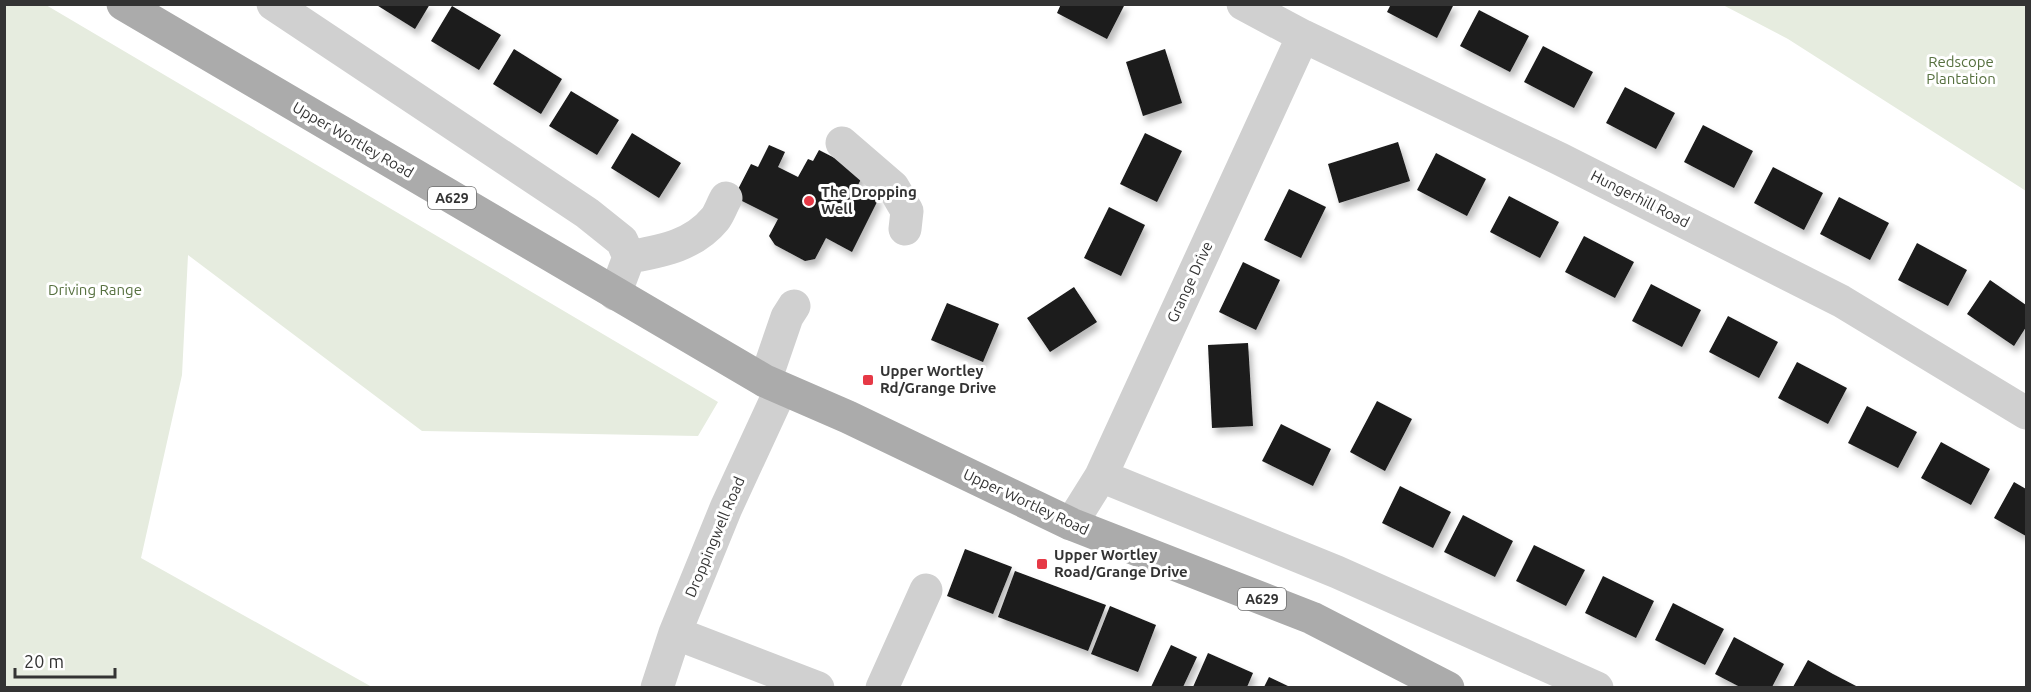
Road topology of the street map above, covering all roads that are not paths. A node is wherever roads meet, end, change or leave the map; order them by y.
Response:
1 (123, 4) edge
2 (273, 4) edge
3 (1243, 4) edge
4 (1303, 36) junction
5 (842, 143) dead end
6 (726, 198) dead end
7 (905, 229) dead end
8 (629, 257) junction
9 (615, 294) junction
10 (794, 306) dead end
11 (773, 385) junction
12 (2026, 413) edge
13 (1101, 476) junction
14 (1071, 524) junction
15 (926, 590) dead end
16 (675, 633) junction
17 (657, 687) edge
18 (818, 687) edge
19 (882, 687) edge
20 (1448, 687) edge
21 (1598, 687) edge

1 - 9 main road, Upper Wortley Road / A629
2 - 8 street
3 - 4 street, Hungerhill Road
4 - 12 street, Hungerhill Road
4 - 13 street, Grange Drive
5 - 7 street
6 - 8 street
8 - 9 street
9 - 11 main road, Upper Wortley Road / A629
10 - 11 street, Droppingwell Road
11 - 14 main road, Upper Wortley Road / A629
11 - 16 street, Droppingwell Road
13 - 14 street, Grange Drive
13 - 21 street
14 - 20 main road, Upper Wortley Road / A629
15 - 19 street
16 - 17 street, Droppingwell Road
16 - 18 street

